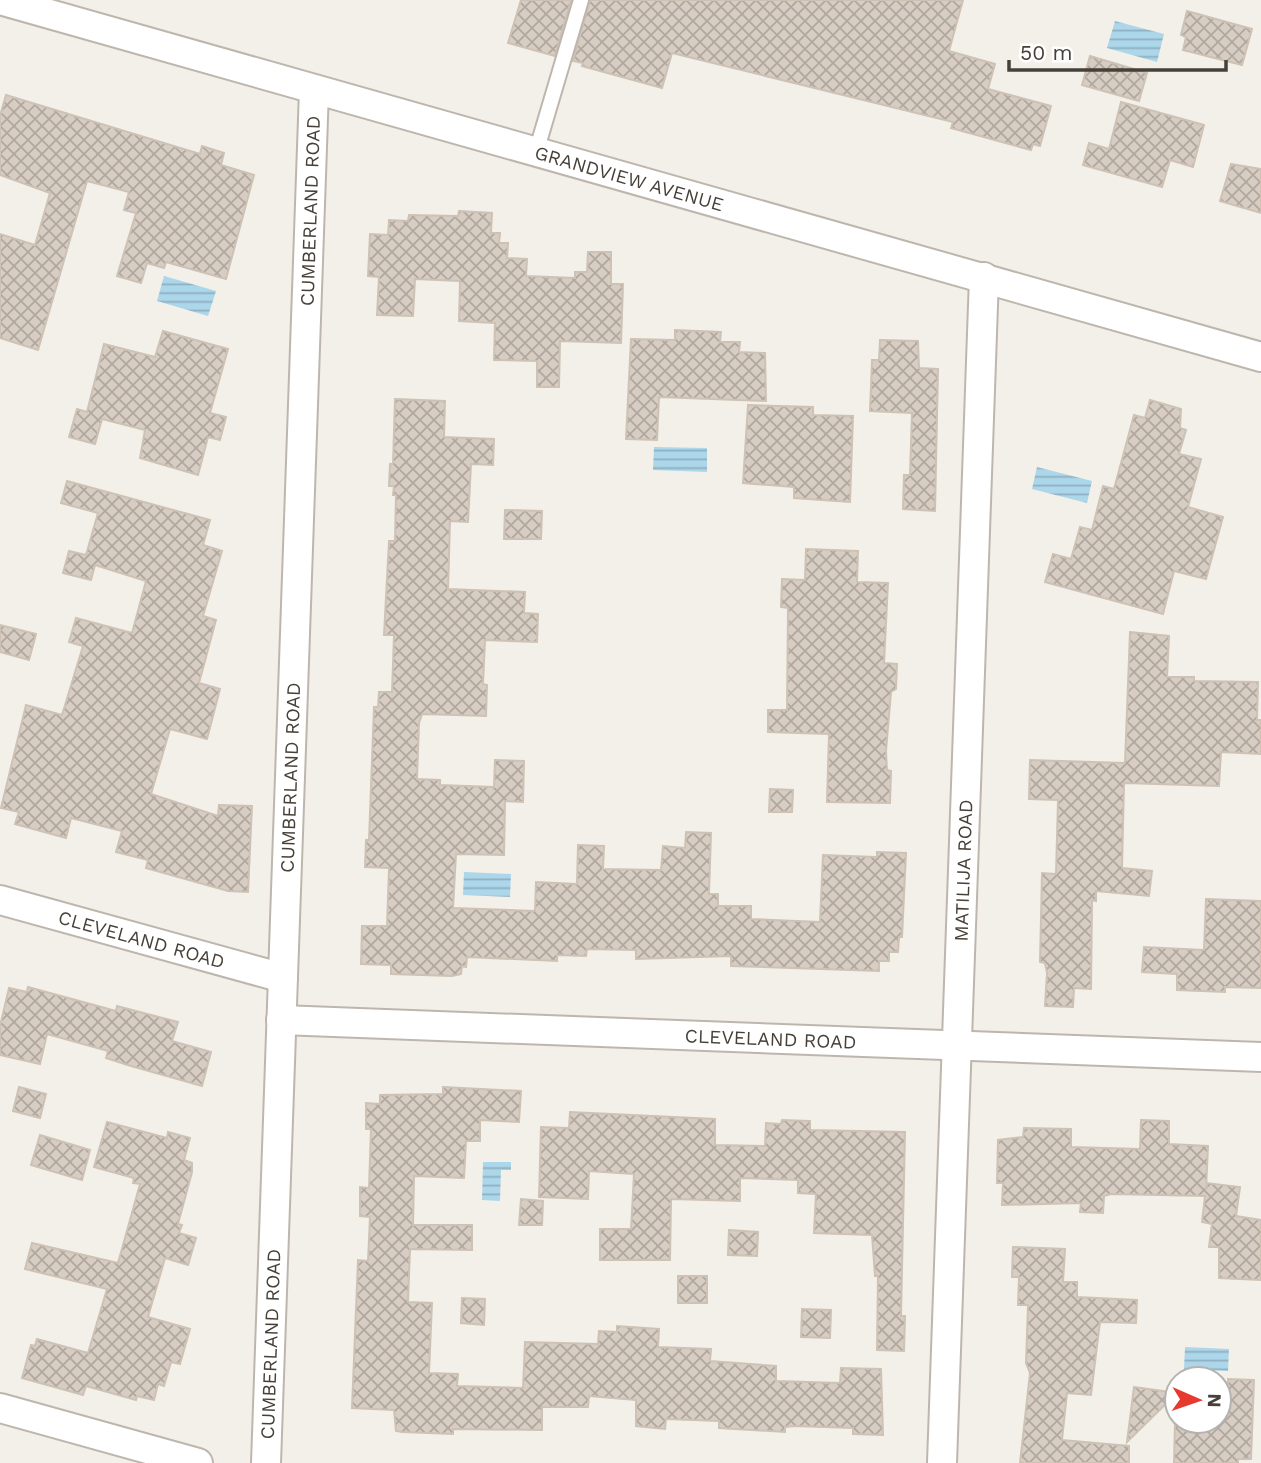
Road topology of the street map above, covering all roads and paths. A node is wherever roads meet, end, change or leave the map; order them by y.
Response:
1 (0, 0) edge
2 (581, 0) edge
3 (314, 90) junction
4 (536, 152) junction
5 (984, 277) junction
6 (1261, 357) edge
7 (0, 900) edge
8 (283, 978) junction
9 (281, 1020) junction
10 (957, 1046) junction
11 (1261, 1056) edge
12 (0, 1408) edge
13 (198, 1463) edge
14 (266, 1463) edge
15 (942, 1463) edge

1 - 3 street, GRANDVIEW AVENUE
2 - 4 lane
3 - 4 street, GRANDVIEW AVENUE
3 - 8 street, CUMBERLAND ROAD
4 - 5 street, GRANDVIEW AVENUE
5 - 6 street, GRANDVIEW AVENUE
5 - 10 street, MATILIJA ROAD
7 - 8 street, CLEVELAND ROAD
8 - 9 street, CUMBERLAND ROAD
9 - 10 street, CLEVELAND ROAD
9 - 14 street, CUMBERLAND ROAD
10 - 11 street, CLEVELAND ROAD
10 - 15 street, MATILIJA ROAD
12 - 13 street

